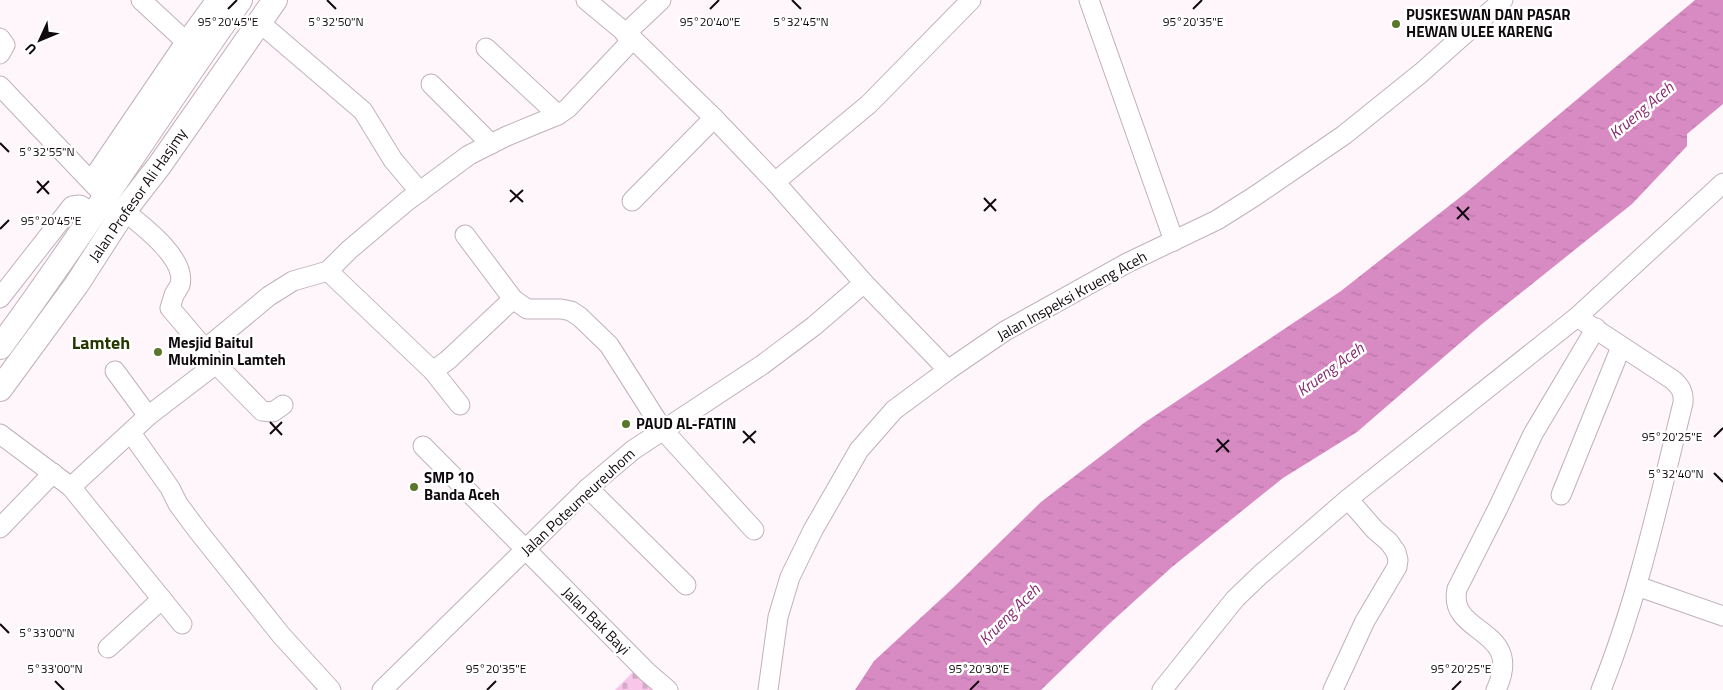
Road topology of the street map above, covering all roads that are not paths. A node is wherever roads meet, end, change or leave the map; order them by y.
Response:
1 (141, 0) edge
2 (216, 0) edge
3 (240, 0) edge
4 (275, 0) edge
5 (586, 0) edge
6 (661, 0) edge
7 (972, 0) edge
8 (1089, 0) edge
9 (1503, 0) edge
10 (259, 22) junction
11 (629, 36) junction
12 (0, 38) edge
13 (193, 48) junction
14 (486, 48) dead end
15 (0, 54) edge
16 (431, 84) dead end
17 (0, 86) edge
18 (160, 115) junction
19 (558, 115) junction
20 (714, 118) junction
21 (182, 132) junction
22 (491, 144) junction
23 (775, 182) junction
24 (1723, 183) edge
25 (420, 192) junction
26 (97, 197) junction
27 (632, 201) dead end
28 (124, 211) junction
29 (465, 236) dead end
30 (1174, 241) junction
31 (23, 267) junction
32 (328, 271) junction
33 (864, 283) junction
34 (46, 284) junction
35 (0, 298) edge
36 (513, 299) junction
37 (1577, 317) junction
38 (1596, 328) junction
39 (3, 337) edge
40 (1621, 347) junction
41 (205, 349) junction
42 (216, 364) junction
43 (948, 370) junction
44 (115, 371) dead end
45 (433, 371) junction
46 (0, 389) edge
47 (283, 405) dead end
48 (460, 405) dead end
49 (148, 416) junction
50 (663, 430) junction
51 (130, 433) junction
52 (0, 434) edge
53 (423, 446) dead end
54 (53, 474) junction
55 (71, 487) junction
56 (588, 488) junction
57 (1561, 495) dead end
58 (1348, 499) junction
59 (0, 528) edge
60 (754, 530) dead end
61 (526, 550) junction
62 (686, 585) dead end
63 (1637, 586) junction
64 (162, 599) junction
65 (1723, 616) edge
66 (182, 624) dead end
67 (108, 648) dead end
68 (331, 690) edge
69 (382, 690) edge
70 (668, 690) edge
71 (768, 690) edge
72 (1162, 690) edge
73 (1333, 690) edge
74 (1496, 690) edge
75 (1601, 690) edge

1 - 13 street
2 - 13 street
3 - 13 main road, Jalan Profesor Ali Hasjmy
4 - 10 main road, Jalan Profesor Ali Hasjmy
5 - 11 street
6 - 11 street
7 - 23 street
8 - 30 street
9 - 30 street, Jalan Inspeksi Krueng Aceh
10 - 21 main road, Jalan Profesor Ali Hasjmy
10 - 25 street
11 - 19 street
11 - 20 street
12 - 15 street
13 - 18 main road, Jalan Profesor Ali Hasjmy
13 - 26 street
14 - 19 street
16 - 22 street
17 - 26 street
18 - 21 main road
18 - 26 main road, Jalan Profesor Ali Hasjmy
19 - 22 street
20 - 23 street
20 - 27 street
21 - 28 main road, Jalan Profesor Ali Hasjmy
22 - 25 street
23 - 33 street
24 - 37 street
25 - 32 street
26 - 31 street
26 - 34 main road, Jalan Profesor Ali Hasjmy
28 - 41 street
28 - 46 main road, Jalan Profesor Ali Hasjmy
29 - 36 street
30 - 43 street, Jalan Inspeksi Krueng Aceh
31 - 34 street
31 - 35 street
32 - 41 street
32 - 45 street
33 - 43 street
33 - 50 street, Jalan Poteumeureuhom
34 - 39 main road, Jalan Profesor Ali Hasjmy
36 - 45 street
36 - 50 street
37 - 38 street
37 - 58 street
38 - 40 street
38 - 74 street
40 - 57 street
40 - 63 street
41 - 42 street
42 - 47 street
42 - 49 street
43 - 71 street, Jalan Inspeksi Krueng Aceh
44 - 49 street
45 - 48 street
49 - 51 street
50 - 56 street, Jalan Poteumeureuhom
50 - 60 street
51 - 55 street
51 - 68 street
52 - 54 street
53 - 61 street, Jalan Bak Bayi
54 - 55 street
54 - 59 street
55 - 64 street
56 - 61 street, Jalan Poteumeureuhom
56 - 62 street
58 - 72 street
58 - 73 street
61 - 69 street, Jalan Poteumeureuhom
61 - 70 street, Jalan Bak Bayi
63 - 65 street
63 - 75 street
64 - 66 street
64 - 67 street

